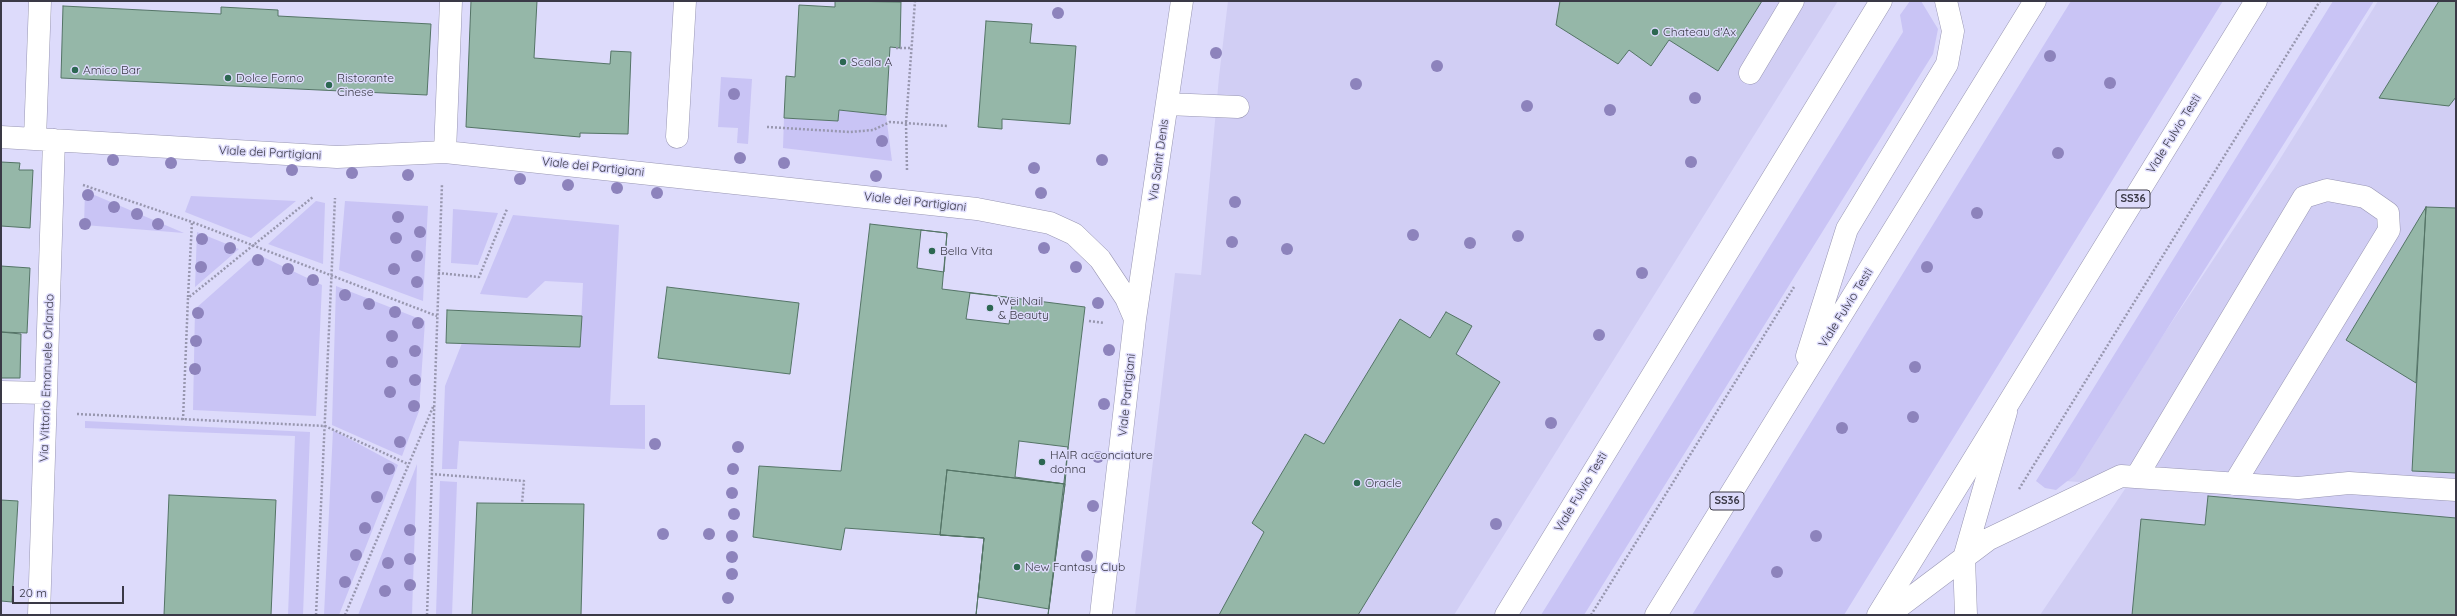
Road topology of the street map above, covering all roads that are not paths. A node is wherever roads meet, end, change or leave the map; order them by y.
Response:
1 (40, 1) edge
2 (451, 1) edge
3 (685, 1) edge
4 (1182, 1) edge
5 (1793, 1) edge
6 (1881, 1) edge
7 (1946, 1) edge
8 (2035, 1) edge
9 (2256, 1) edge
10 (1750, 73) dead end
11 (1168, 104) junction
12 (1238, 107) dead end
13 (677, 137) dead end
14 (1, 138) edge
15 (45, 140) junction
16 (444, 152) junction
17 (1135, 319) junction
18 (1797, 388) junction
19 (1, 392) edge
20 (46, 393) junction
21 (2010, 398) junction
22 (2136, 476) junction
23 (2234, 484) junction
24 (2456, 490) edge
25 (1964, 558) junction
26 (39, 615) edge
27 (1101, 615) edge
28 (1506, 615) edge
29 (1656, 615) edge
30 (1878, 615) edge
31 (1888, 615) edge
32 (1966, 615) edge

1 - 15 street, Via Vittorio Emanuele Orlando
2 - 16 street
3 - 13 street
4 - 11 street, Via Saint Denis
5 - 10 street
6 - 28 street, Viale Fulvio Testi
7 - 18 street
8 - 18 street, Viale Fulvio Testi / SS36
9 - 21 street, Viale Fulvio Testi / SS36
11 - 12 street
11 - 17 street, Via Saint Denis
14 - 15 street, Viale dei Partigiani
15 - 16 street, Viale dei Partigiani
15 - 20 street, Via Vittorio Emanuele Orlando
16 - 17 street, Viale dei Partigiani
17 - 27 street, Viale Partigiani
18 - 29 street, Viale Fulvio Testi / SS36
19 - 20 street
20 - 26 street, Via Vittorio Emanuele Orlando
21 - 25 street
21 - 30 street, Viale Fulvio Testi / SS36
22 - 23 street
22 - 23 street
22 - 25 street
23 - 24 street
25 - 31 street
25 - 32 street

